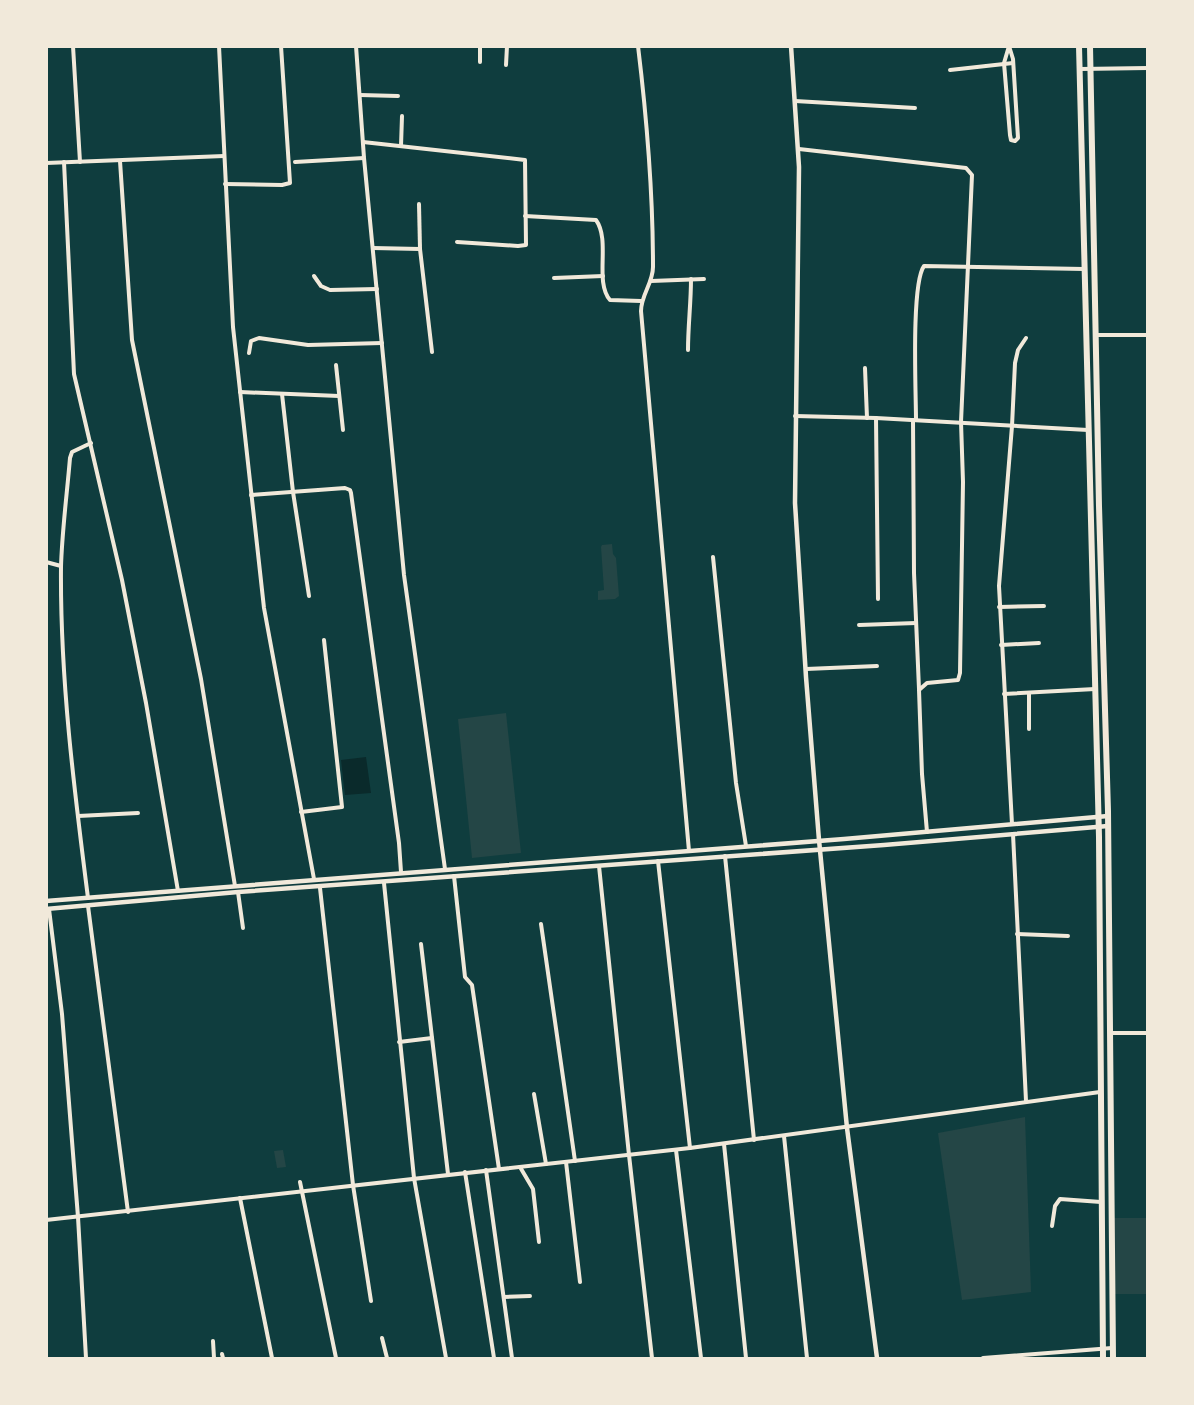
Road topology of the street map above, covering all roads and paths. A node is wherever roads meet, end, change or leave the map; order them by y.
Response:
1 (73, 46) edge
2 (219, 46) edge
3 (281, 46) edge
4 (356, 46) edge
5 (480, 46) edge
6 (507, 46) edge
7 (638, 46) edge
8 (791, 46) edge
9 (1009, 46) edge
10 (1079, 46) edge
11 (1090, 46) edge
12 (480, 62) dead end
13 (1004, 63) junction
14 (1013, 63) junction
15 (506, 65) dead end
16 (1148, 68) edge
17 (1080, 69) junction
18 (1090, 69) junction
19 (950, 70) dead end
20 (360, 95) junction
21 (398, 96) dead end
22 (795, 101) junction
23 (915, 108) dead end
24 (402, 116) dead end
25 (363, 142) junction
26 (401, 146) junction
27 (799, 149) junction
28 (225, 156) junction
29 (364, 158) junction
30 (120, 161) junction
31 (64, 162) junction
32 (80, 162) junction
33 (296, 162) dead end
34 (46, 163) edge
35 (225, 184) junction
36 (419, 204) dead end
37 (525, 216) junction
38 (457, 243) dead end
39 (373, 248) junction
40 (420, 249) junction
41 (969, 266) junction
42 (1084, 269) junction
43 (314, 276) dead end
44 (603, 276) junction
45 (554, 278) dead end
46 (690, 279) junction
47 (704, 279) dead end
48 (651, 280) junction
49 (377, 289) junction
50 (641, 301) junction
51 (1095, 335) junction
52 (1148, 335) edge
53 (1026, 338) dead end
54 (382, 344) junction
55 (687, 350) dead end
56 (432, 352) dead end
57 (249, 353) dead end
58 (336, 365) dead end
59 (866, 368) dead end
60 (240, 392) junction
61 (282, 394) junction
62 (339, 396) junction
63 (795, 416) junction
64 (867, 418) junction
65 (876, 418) junction
66 (914, 420) junction
67 (961, 422) junction
68 (1012, 426) junction
69 (343, 430) dead end
70 (1088, 430) junction
71 (91, 443) junction
72 (293, 492) junction
73 (251, 495) junction
74 (1090, 515) junction
75 (1099, 515) junction
76 (713, 557) dead end
77 (46, 562) edge
78 (62, 566) junction
79 (309, 596) dead end
80 (878, 599) dead end
81 (1044, 606) dead end
82 (999, 607) junction
83 (916, 623) junction
84 (859, 625) dead end
85 (324, 640) dead end
86 (1039, 643) dead end
87 (1001, 645) junction
88 (877, 666) dead end
89 (806, 669) junction
90 (1103, 675) junction
91 (1094, 676) junction
92 (1095, 689) junction
93 (919, 690) junction
94 (1029, 693) junction
95 (1004, 694) junction
96 (1029, 729) dead end
97 (301, 812) junction
98 (138, 813) dead end
99 (78, 816) junction
100 (1098, 816) junction
101 (1108, 816) junction
102 (1012, 824) junction
103 (1098, 826) junction
104 (1108, 826) junction
105 (945, 830) junction
106 (927, 832) junction
107 (1013, 834) junction
108 (819, 840) junction
109 (946, 840) junction
110 (746, 846) junction
111 (689, 850) junction
112 (820, 850) junction
113 (725, 856) junction
114 (658, 861) junction
115 (599, 866) junction
116 (445, 869) junction
117 (401, 872) junction
118 (454, 876) junction
119 (314, 879) junction
120 (384, 883) junction
121 (235, 886) junction
122 (320, 888) junction
123 (178, 891) junction
124 (238, 892) junction
125 (88, 898) junction
126 (46, 901) edge
127 (88, 906) junction
128 (48, 909) edge
129 (542, 924) dead end
130 (243, 928) dead end
131 (1017, 934) junction
132 (1068, 936) dead end
133 (421, 945) dead end
134 (1110, 1033) junction
135 (1148, 1033) edge
136 (432, 1038) junction
137 (399, 1042) junction
138 (1100, 1092) junction
139 (534, 1094) dead end
140 (1026, 1101) junction
141 (847, 1128) junction
142 (784, 1136) junction
143 (754, 1140) junction
144 (724, 1144) junction
145 (690, 1148) junction
146 (676, 1150) junction
147 (629, 1155) junction
148 (575, 1161) junction
149 (566, 1162) junction
150 (546, 1165) junction
151 (520, 1167) junction
152 (499, 1169) junction
153 (486, 1170) junction
154 (465, 1172) junction
155 (447, 1174) junction
156 (414, 1178) junction
157 (300, 1182) dead end
158 (353, 1185) junction
159 (302, 1191) junction
160 (240, 1198) junction
161 (1101, 1202) junction
162 (128, 1212) junction
163 (78, 1217) junction
164 (46, 1220) edge
165 (1052, 1226) dead end
166 (539, 1242) dead end
167 (580, 1282) dead end
168 (530, 1296) dead end
169 (504, 1297) junction
170 (371, 1301) dead end
171 (382, 1338) dead end
172 (213, 1341) dead end
173 (1103, 1348) junction
174 (1112, 1348) junction
175 (1034, 1356) edge
176 (86, 1359) edge
177 (214, 1359) edge
178 (272, 1359) edge
179 (336, 1359) edge
180 (387, 1359) edge
181 (446, 1359) edge
182 (494, 1359) edge
183 (512, 1359) edge
184 (652, 1359) edge
185 (701, 1359) edge
186 (746, 1359) edge
187 (807, 1359) edge
188 (877, 1359) edge
189 (983, 1359) edge
190 (1103, 1359) edge
191 (1113, 1359) edge

1 - 32 street
2 - 28 street
3 - 35 street
4 - 20 street
5 - 12 street
6 - 15 street
7 - 48 street
8 - 22 street
9 - 13 street
9 - 14 street
10 - 17 highway
11 - 18 highway
13 - 14 street
13 - 14 street
13 - 19 street
16 - 18 street
17 - 18 street
17 - 42 highway
18 - 51 highway
20 - 21 street
20 - 25 street
22 - 23 street
22 - 27 street
24 - 26 street
25 - 26 street
25 - 29 street
26 - 37 street
27 - 41 street
27 - 63 street
28 - 30 street
28 - 35 street
29 - 33 street
29 - 39 street
30 - 32 street
30 - 121 street
31 - 32 street
31 - 34 street
31 - 71 street
35 - 60 street
36 - 40 street
37 - 38 street
37 - 44 street
39 - 40 street
39 - 49 street
40 - 56 street
41 - 42 street
41 - 66 street
41 - 67 street
42 - 70 highway
43 - 49 street
44 - 45 street
44 - 50 street
46 - 47 street
46 - 48 street
46 - 55 street
48 - 50 street
49 - 54 street
50 - 111 street
51 - 52 street
51 - 75 highway
53 - 68 street
54 - 57 street
54 - 116 street
58 - 62 street
59 - 64 street
60 - 61 street
60 - 73 street
61 - 62 street
61 - 72 street
62 - 69 street
63 - 64 street
63 - 89 street
64 - 65 street
65 - 66 street
65 - 80 street
66 - 67 street
66 - 83 street
67 - 68 street
67 - 93 street
68 - 70 street
68 - 82 street
70 - 74 highway
71 - 78 street
71 - 123 street
72 - 73 street
72 - 79 street
72 - 117 street
73 - 97 street
74 - 75 highway
74 - 91 highway
75 - 90 highway
76 - 110 street
77 - 78 street
78 - 99 street
81 - 82 street
82 - 87 street
83 - 84 street
83 - 93 street
85 - 97 street
86 - 87 street
87 - 95 street
88 - 89 street
89 - 108 street
90 - 91 highway
90 - 101 highway
91 - 92 highway
92 - 94 street
92 - 100 highway
93 - 106 street
94 - 95 street
94 - 96 street
95 - 102 street
97 - 119 street
98 - 99 street
99 - 125 street
100 - 101 street
100 - 102 street
100 - 103 highway
101 - 104 highway
102 - 105 street
103 - 104 street
103 - 107 street
103 - 138 highway
104 - 134 highway
105 - 106 street
105 - 109 street
106 - 108 street
107 - 109 street
107 - 131 street
108 - 110 street
108 - 112 street
109 - 112 street
110 - 111 street
111 - 116 street
112 - 113 street
112 - 141 street
113 - 114 street
113 - 143 street
114 - 115 street
114 - 145 street
115 - 118 street
115 - 147 street
116 - 117 street
117 - 119 street
118 - 120 street
118 - 152 street
119 - 121 street
120 - 122 street
120 - 137 street
121 - 123 street
122 - 124 street
122 - 158 street
123 - 125 street
124 - 127 street
124 - 130 street
125 - 126 street
127 - 128 street
127 - 162 street
128 - 163 street
129 - 148 street
131 - 132 street
131 - 140 street
133 - 136 street
134 - 135 street
134 - 174 highway
136 - 137 street
136 - 155 street
137 - 156 street
138 - 140 street
138 - 161 highway
139 - 150 street
140 - 141 street
141 - 142 street
141 - 188 street
142 - 143 street
142 - 187 street
143 - 144 street
144 - 145 street
144 - 186 street
145 - 146 street
146 - 147 street
146 - 185 street
147 - 148 street
147 - 184 street
148 - 149 street
149 - 150 street
149 - 167 street
150 - 151 street
151 - 152 street
151 - 166 street
152 - 153 street
153 - 154 street
153 - 169 street
154 - 155 street
154 - 182 street
155 - 156 street
156 - 158 street
156 - 181 street
157 - 159 street
158 - 159 street
158 - 170 street
159 - 160 street
159 - 179 street
160 - 162 street
160 - 178 street
161 - 165 street
161 - 173 highway
162 - 163 street
163 - 164 street
163 - 176 street
168 - 169 street
169 - 183 street
171 - 180 street
172 - 177 street
173 - 174 street
173 - 175 street
173 - 190 highway
174 - 191 highway
175 - 189 street

